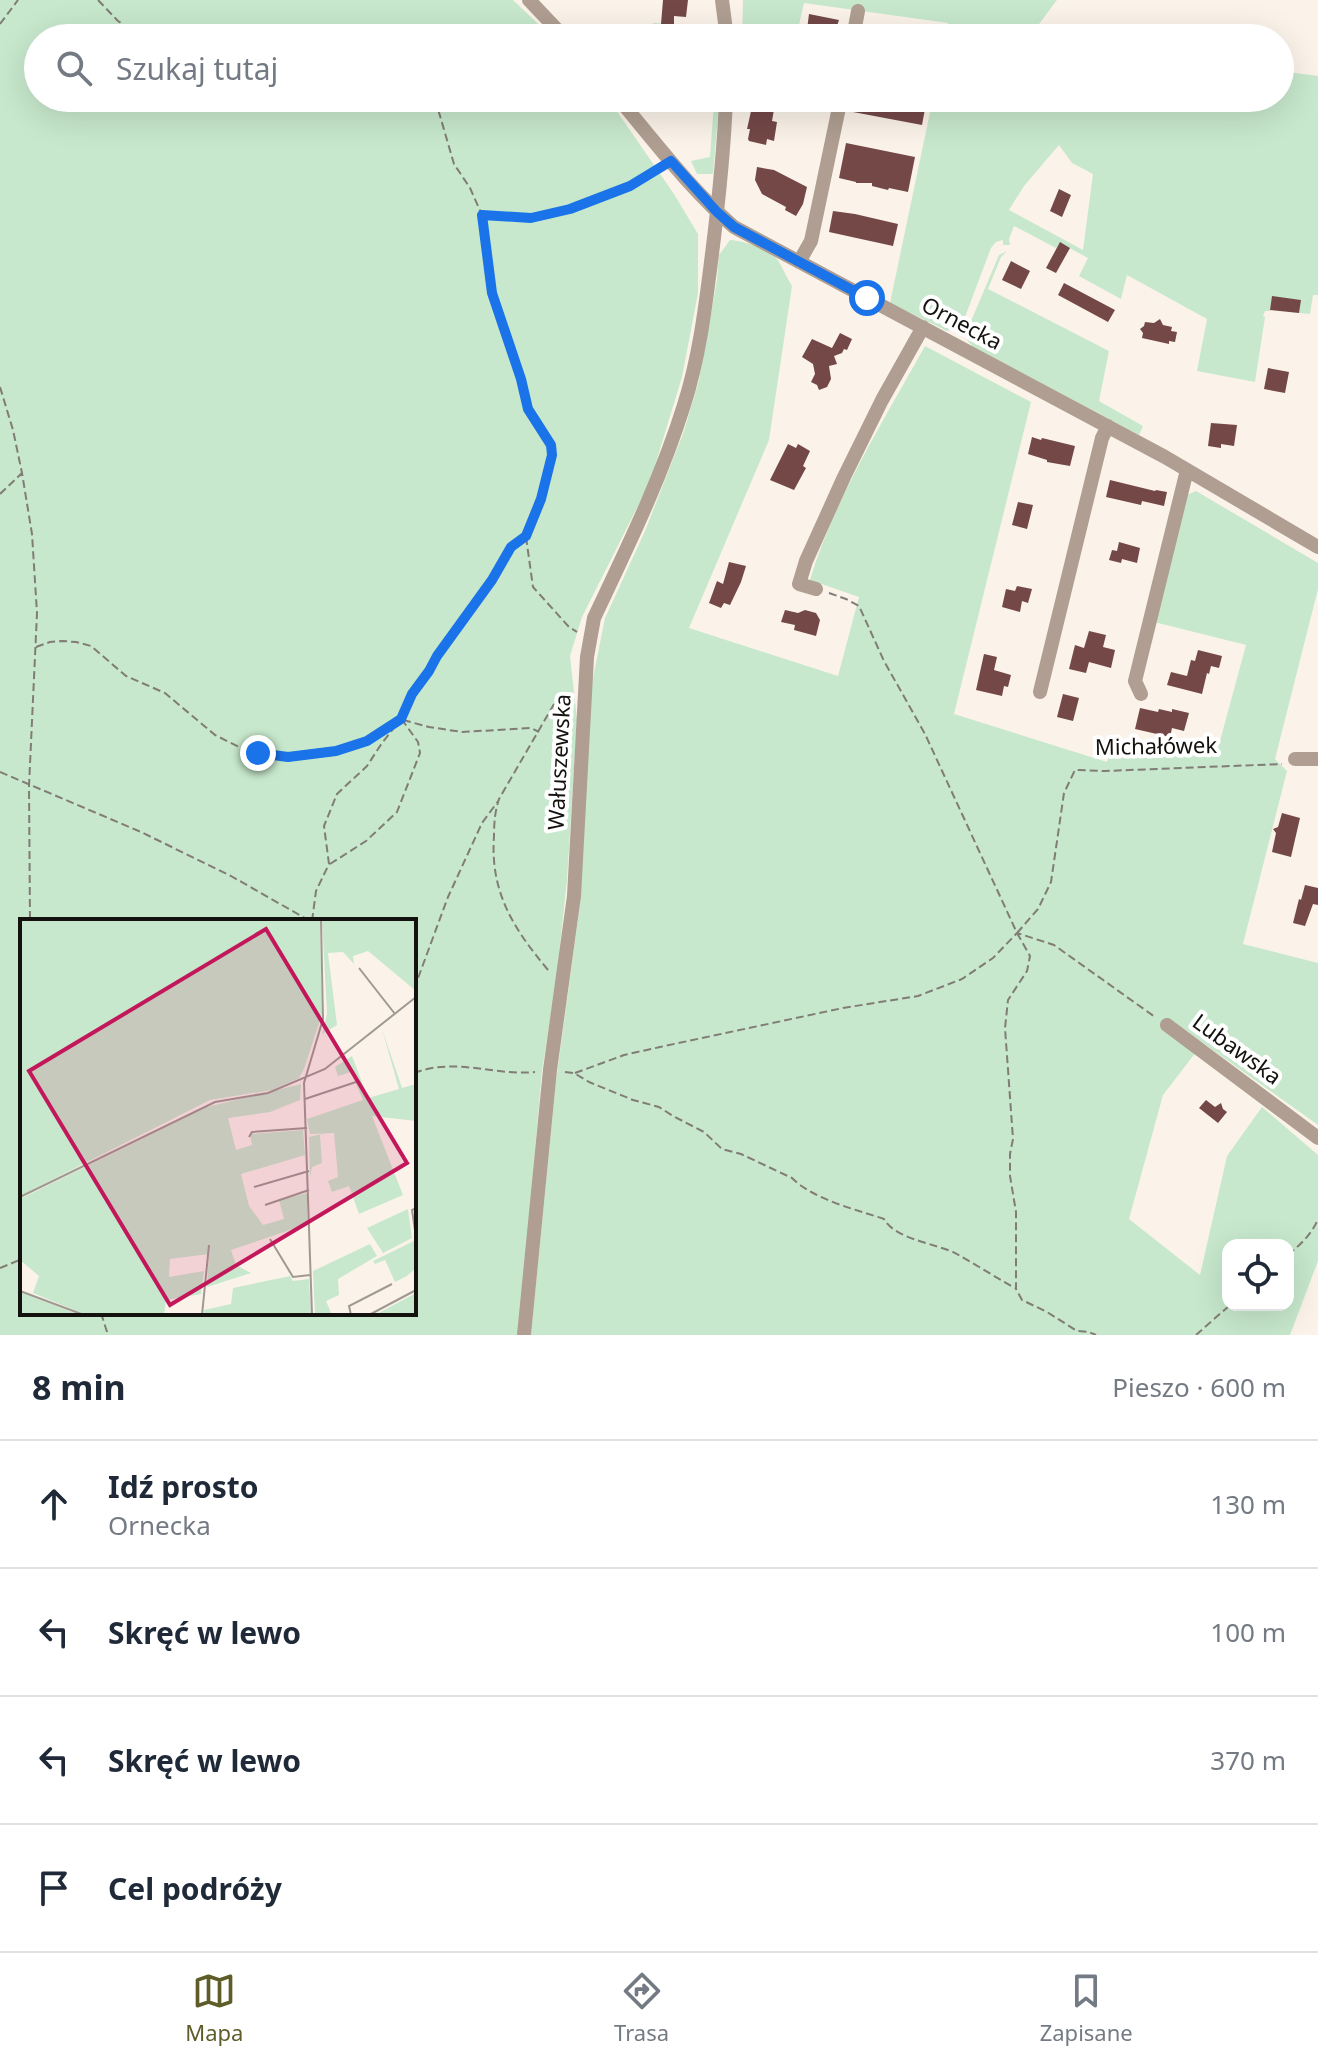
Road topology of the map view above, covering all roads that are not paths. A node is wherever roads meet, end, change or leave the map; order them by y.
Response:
1 (529, 0) edge
2 (722, 0) edge
3 (858, 11) dead end
4 (552, 24) edge
5 (725, 24) edge
6 (856, 24) edge
7 (630, 112) edge
8 (725, 112) edge
9 (838, 112) edge
10 (717, 212) junction
11 (799, 262) junction
12 (923, 327) junction
13 (1108, 426) junction
14 (1187, 470) junction
15 (1318, 547) edge
16 (816, 589) road end
17 (1040, 692) dead end
18 (1141, 694) dead end
19 (1295, 759) road end
20 (1318, 759) edge
21 (1167, 1025) road end
22 (1318, 1138) edge
23 (524, 1335) edge

1 - 4 street
2 - 5 street
3 - 6 street
7 - 10 street, Ornecka
8 - 10 street, Wałuszewska
9 - 11 street
10 - 11 street, Ornecka
10 - 23 street, Wałuszewska
11 - 12 street, Ornecka
12 - 13 street, Ornecka
12 - 16 street
13 - 14 street, Ornecka
13 - 17 street
14 - 15 street, Ornecka
14 - 18 street
19 - 20 street
21 - 22 street, Lubawska

